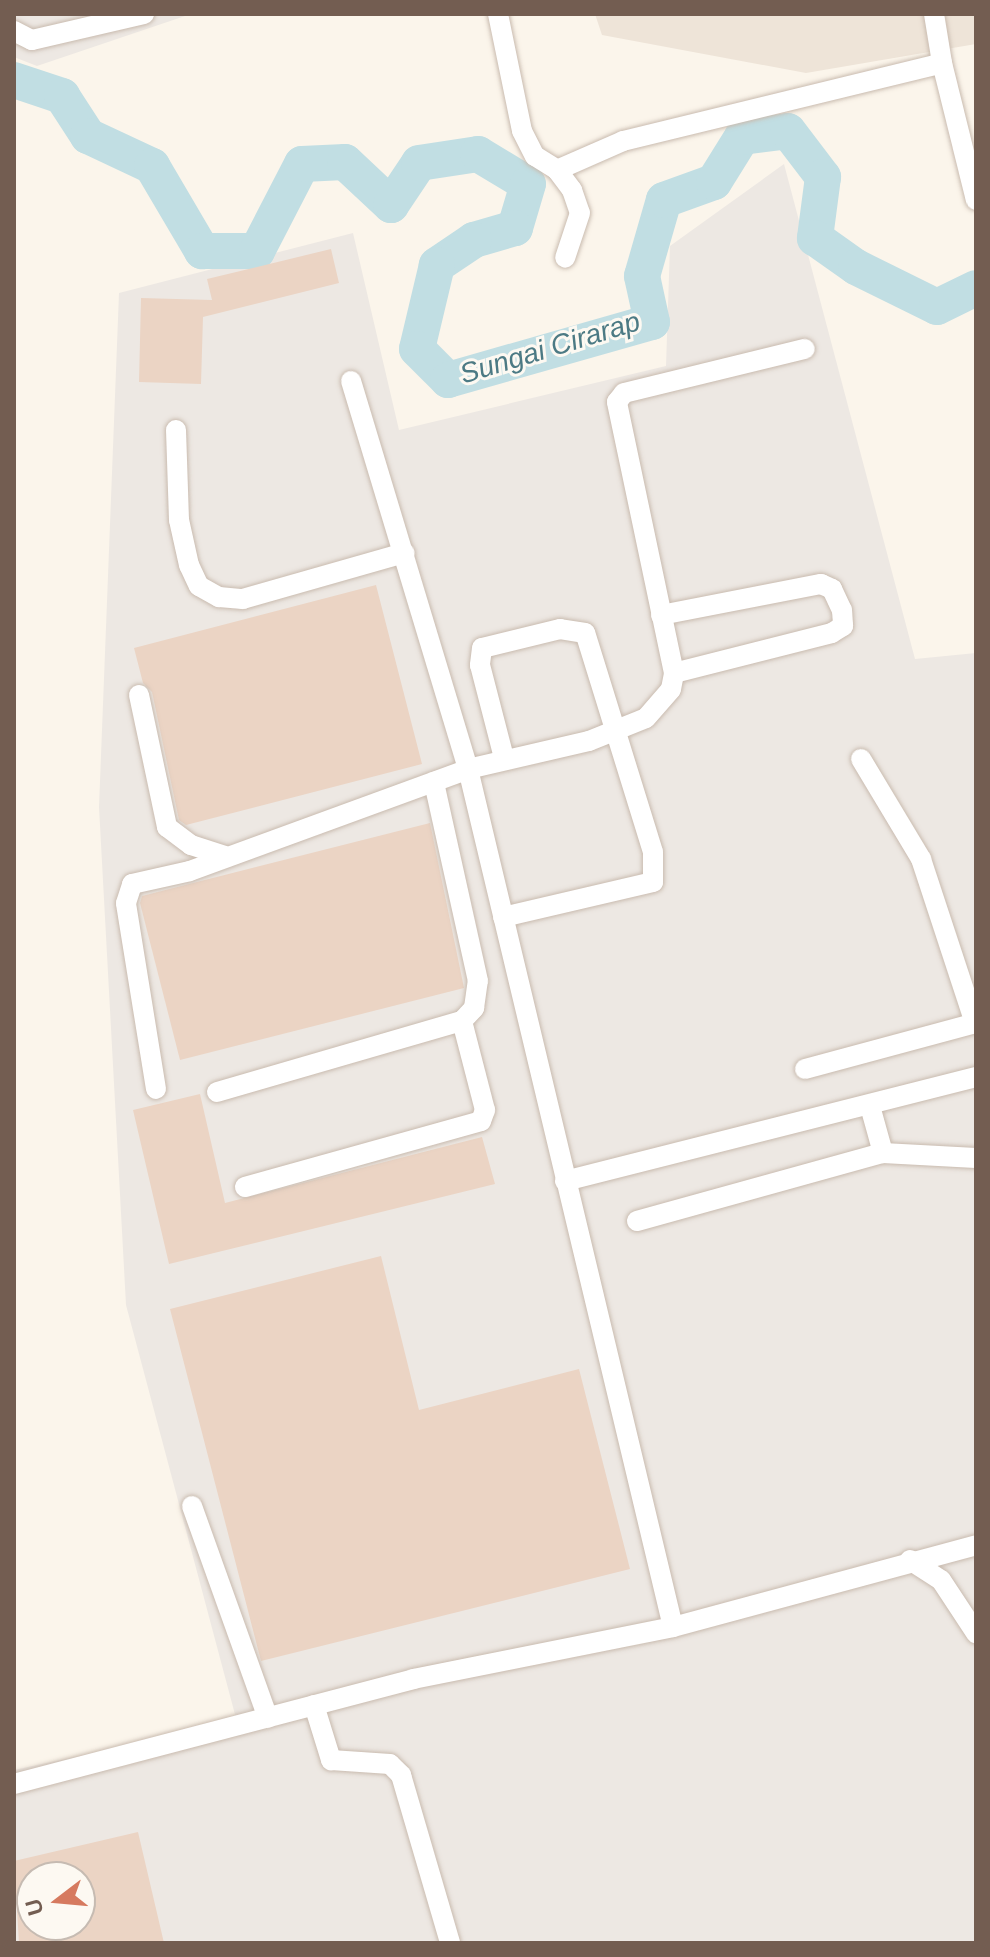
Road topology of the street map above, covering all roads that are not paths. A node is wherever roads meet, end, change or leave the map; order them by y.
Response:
1 (144, 14) edge
2 (498, 14) edge
3 (934, 14) edge
4 (14, 31) edge
5 (942, 63) junction
6 (557, 170) junction
7 (976, 200) edge
8 (565, 258) dead end
9 (805, 349) dead end
10 (351, 381) dead end
11 (176, 430) dead end
12 (405, 553) junction
13 (661, 615) junction
14 (674, 673) junction
15 (139, 695) dead end
16 (619, 731) junction
17 (504, 758) junction
18 (861, 759) dead end
19 (468, 769) junction
20 (434, 782) junction
21 (224, 856) junction
22 (503, 917) junction
23 (462, 1021) junction
24 (976, 1023) edge
25 (805, 1069) dead end
26 (976, 1077) edge
27 (156, 1089) dead end
28 (217, 1092) dead end
29 (870, 1106) junction
30 (883, 1153) junction
31 (976, 1158) edge
32 (565, 1181) junction
33 (245, 1187) dead end
34 (637, 1221) dead end
35 (192, 1506) dead end
36 (976, 1545) edge
37 (910, 1560) junction
38 (673, 1627) junction
39 (976, 1633) edge
40 (314, 1705) junction
41 (268, 1718) junction
42 (14, 1784) edge
43 (450, 1943) edge

1 - 4 street
2 - 6 street
3 - 5 street
5 - 6 street
5 - 7 street
6 - 8 street
9 - 13 street
10 - 12 street
11 - 12 street
12 - 19 street
13 - 14 street
13 - 14 street
14 - 16 street
15 - 21 street
16 - 17 street
16 - 17 street
16 - 22 street
17 - 19 street
18 - 24 street
19 - 20 street
19 - 22 street
20 - 21 street
20 - 23 street
21 - 27 street
22 - 32 street
23 - 28 street
23 - 33 street
24 - 25 street
26 - 29 street
29 - 30 street
29 - 32 street
30 - 31 street
30 - 34 street
32 - 38 street
35 - 41 street
36 - 37 street
37 - 38 street
37 - 39 street
38 - 40 street
40 - 41 street
40 - 43 street
41 - 42 street

